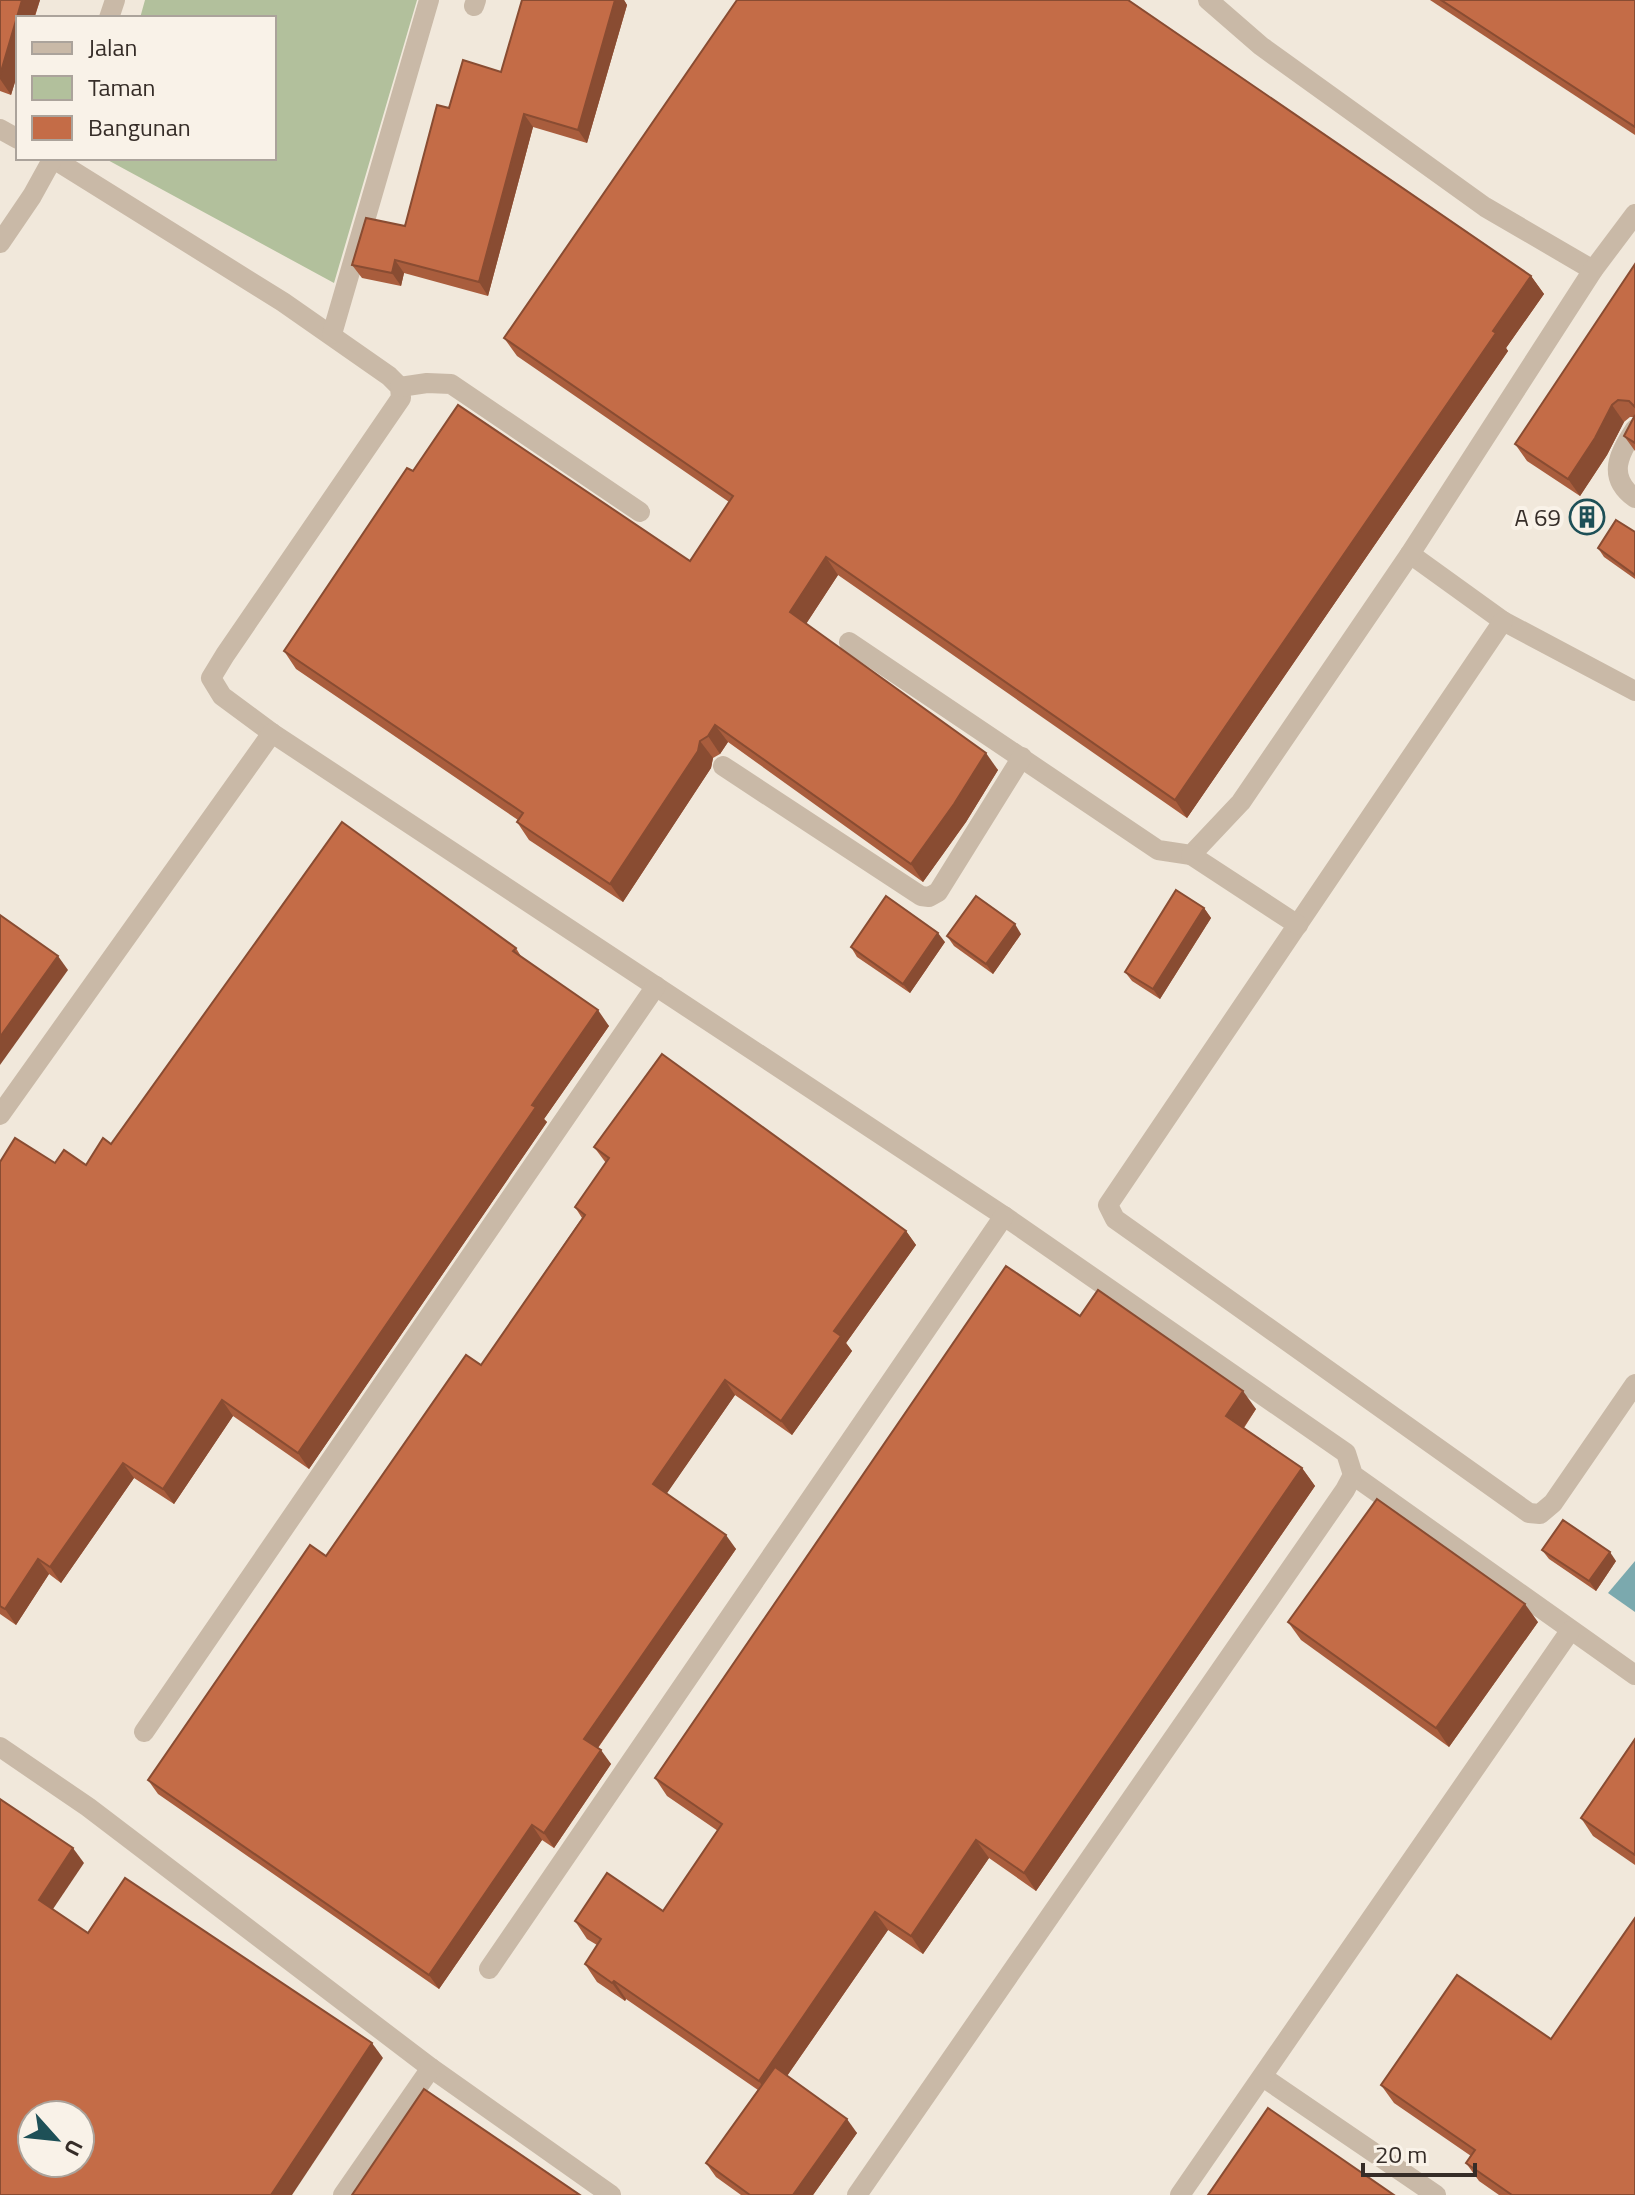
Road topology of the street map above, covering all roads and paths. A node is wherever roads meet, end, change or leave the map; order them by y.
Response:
1 (429, 0) edge
2 (1208, 0) edge
3 (52, 160) edge
4 (56, 160) edge
5 (1635, 214) edge
6 (0, 243) edge
7 (1593, 270) junction
8 (332, 334) junction
9 (400, 387) junction
10 (1635, 429) edge
11 (1635, 498) edge
12 (640, 512) dead end
13 (1410, 554) junction
14 (1503, 621) junction
15 (849, 642) dead end
16 (1635, 691) edge
17 (272, 733) junction
18 (1022, 757) junction
19 (723, 766) edge
20 (1191, 855) junction
21 (1298, 925) junction
22 (656, 986) junction
23 (0, 1115) edge
24 (1004, 1216) junction
25 (1635, 1384) edge
26 (1353, 1475) junction
27 (1570, 1631) junction
28 (1635, 1675) edge
29 (144, 1732) dead end
30 (0, 1747) edge
31 (489, 1969) dead end
32 (431, 2068) junction
33 (1263, 2077) junction
34 (343, 2195) edge
35 (611, 2195) edge
36 (857, 2195) edge
37 (1180, 2195) edge
38 (1436, 2195) edge

1 - 8 street
2 - 7 street
3 - 6 street
4 - 8 street
5 - 7 street
7 - 13 street
8 - 9 street
9 - 12 street
9 - 17 street
10 - 11 street
13 - 14 street
13 - 20 street
14 - 16 street
14 - 21 street
15 - 18 street
17 - 22 street
17 - 23 street
18 - 19 street
18 - 20 street
20 - 21 street
21 - 25 street
22 - 24 street
22 - 29 street
24 - 26 street
24 - 31 street
26 - 27 street
26 - 36 street
27 - 28 street
27 - 33 street
30 - 32 street
32 - 34 street
32 - 35 street
33 - 37 street
33 - 38 street

